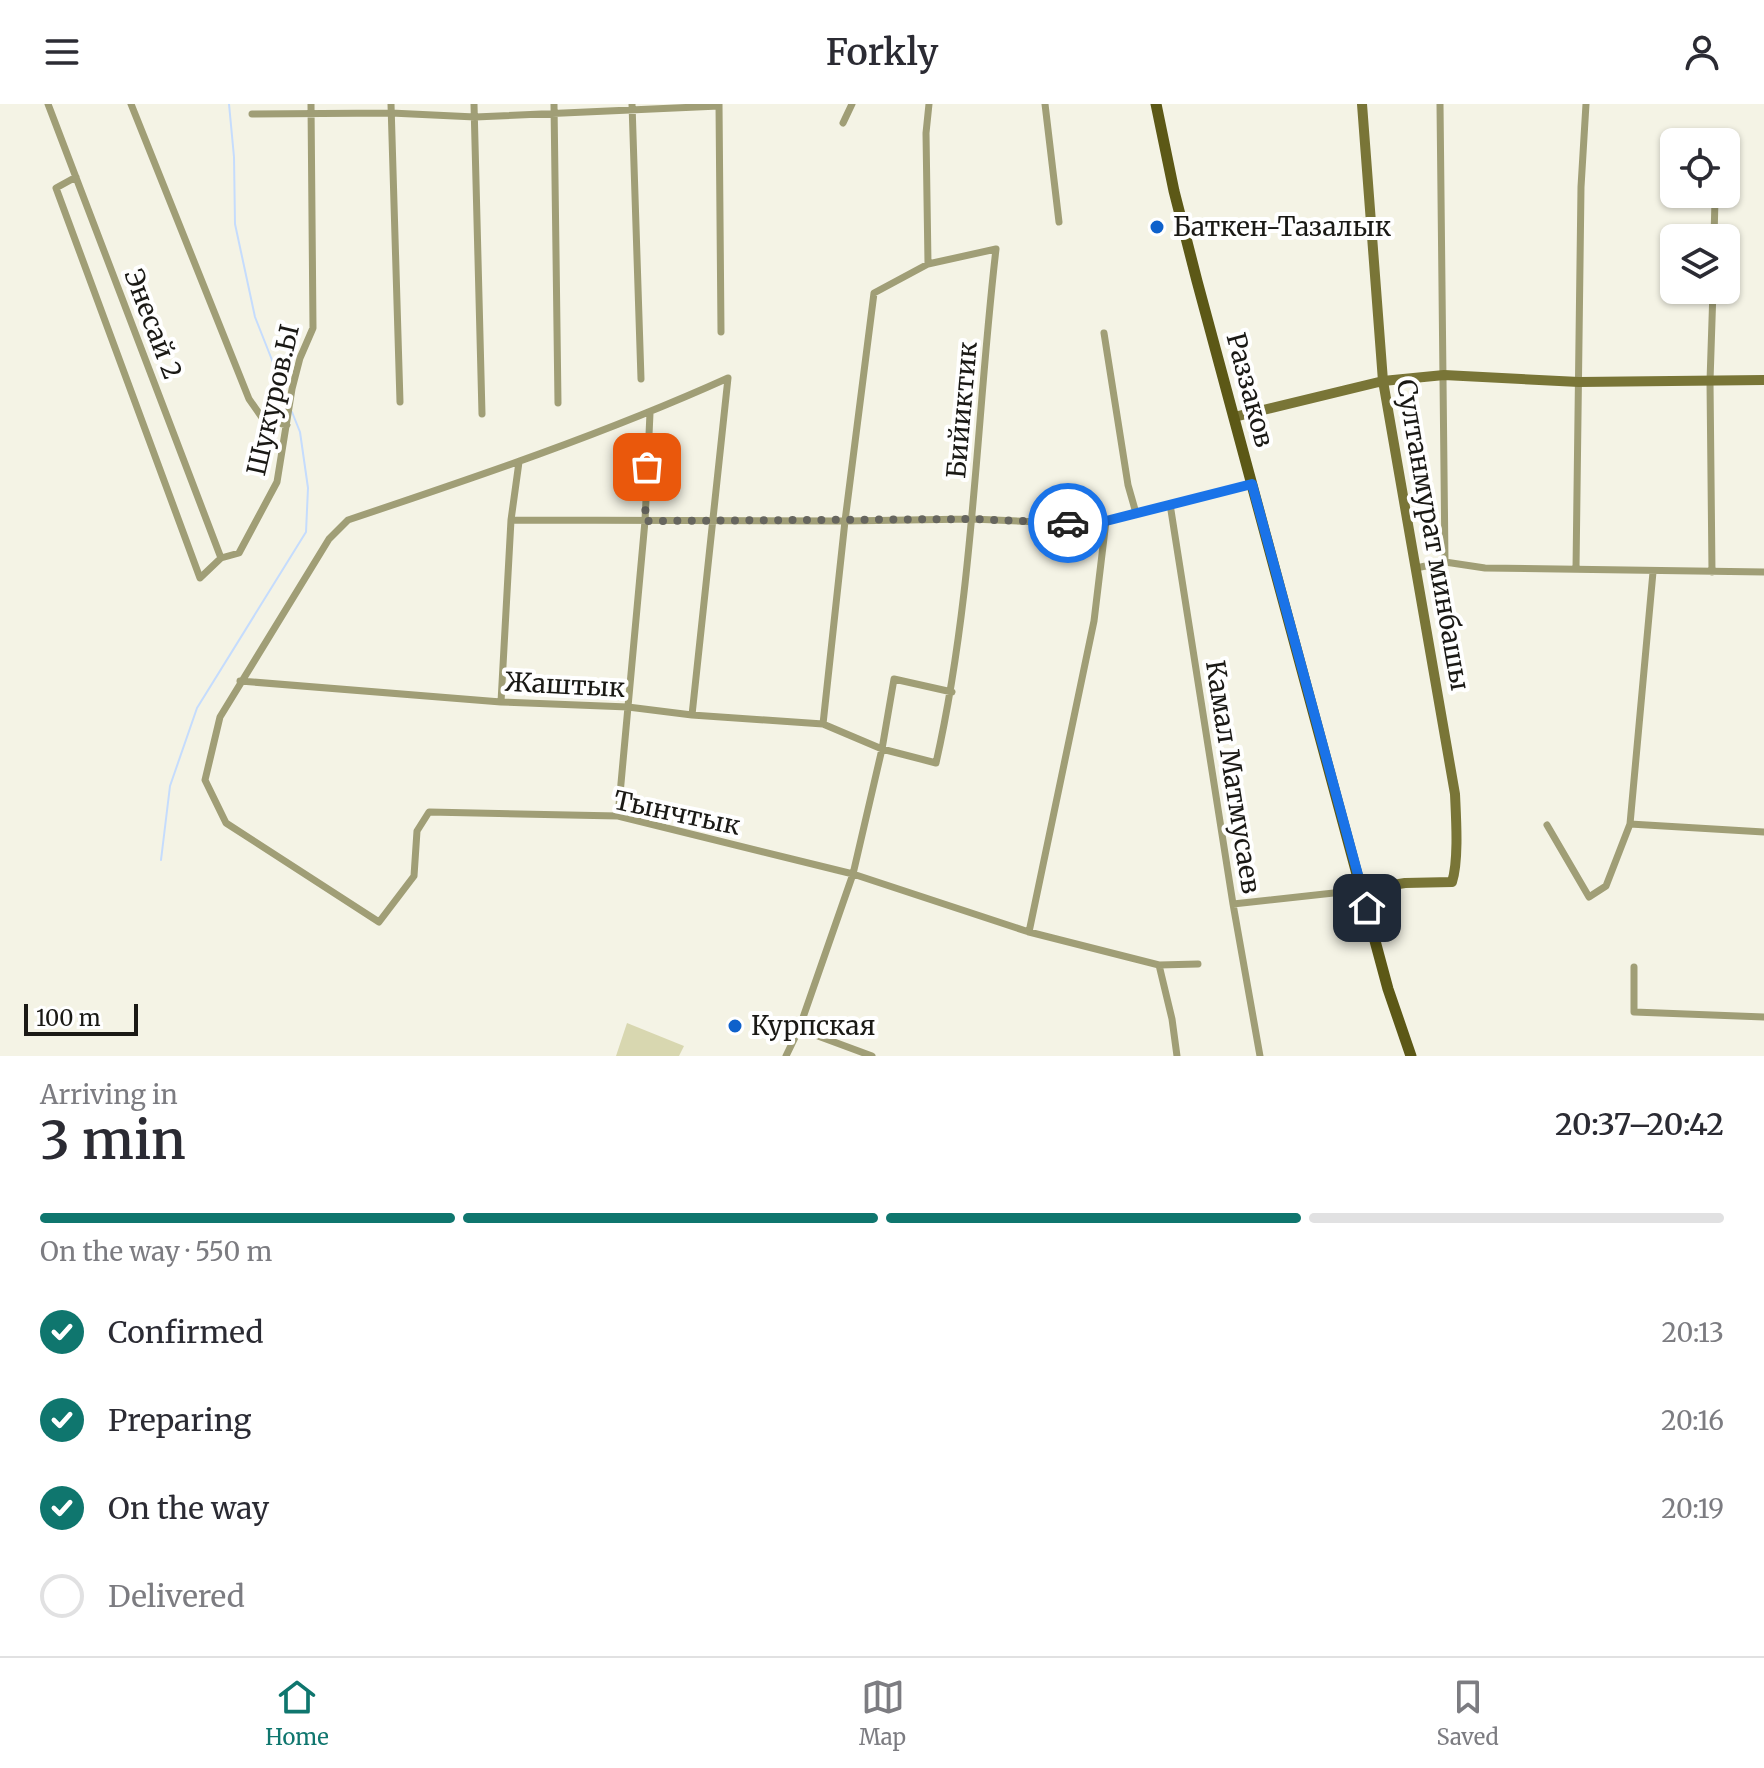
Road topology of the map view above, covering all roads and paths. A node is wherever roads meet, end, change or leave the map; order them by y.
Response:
1 (48, 104) edge
2 (131, 104) edge
3 (311, 104) edge
4 (474, 104) edge
5 (554, 104) edge
6 (852, 104) edge
7 (929, 104) edge
8 (1045, 104) edge
9 (1156, 104) edge
10 (1362, 104) edge
11 (1440, 104) edge
12 (1586, 104) edge
13 (719, 105) edge
14 (632, 107) edge
15 (391, 108) edge
16 (252, 114) dead end
17 (312, 114) junction
18 (554, 114) junction
19 (475, 117) junction
20 (843, 123) dead end
21 (76, 177) junction
22 (1059, 222) dead end
23 (928, 264) junction
24 (1713, 304) edge
25 (721, 332) dead end
26 (1104, 333) dead end
27 (1444, 375) junction
28 (641, 379) dead end
29 (1764, 380) edge
30 (1383, 381) junction
31 (1710, 381) junction
32 (1579, 382) junction
33 (400, 402) dead end
34 (558, 403) dead end
35 (650, 413) junction
36 (482, 414) dead end
37 (1234, 417) junction
38 (287, 425) junction
39 (519, 462) junction
40 (1252, 484) junction
41 (1170, 504) junction
42 (1136, 513) junction
43 (972, 519) junction
44 (511, 520) junction
45 (645, 521) junction
46 (714, 521) junction
47 (845, 521) junction
48 (1106, 521) junction
49 (221, 558) junction
50 (1445, 562) junction
51 (1416, 568) junction
52 (1576, 569) junction
53 (1653, 572) junction
54 (1712, 572) junction
55 (1764, 572) edge
56 (240, 681) junction
57 (952, 692) junction
58 (501, 702) junction
59 (628, 707) junction
60 (692, 715) junction
61 (823, 724) junction
62 (882, 749) junction
63 (936, 763) joint
64 (618, 816) junction
65 (1630, 824) junction
66 (1547, 825) dead end
67 (1764, 832) edge
68 (853, 874) junction
69 (1362, 890) junction
70 (1233, 904) junction
71 (1029, 932) junction
72 (1198, 964) dead end
73 (1159, 965) junction
74 (1634, 967) dead end
75 (1764, 1017) edge
76 (799, 1029) junction
77 (786, 1056) edge
78 (872, 1056) edge
79 (1177, 1056) edge
80 (1260, 1056) edge
81 (1411, 1056) edge

1 - 21 street, Энесай 2
2 - 38 street
3 - 17 street, Шукуров.Ы
4 - 19 street
5 - 18 street
6 - 20 street
7 - 23 street
8 - 22 street
9 - 37 main road, Раззаков
10 - 30 street, Султанмурат минбашы
11 - 27 street
12 - 32 street
13 - 14 street
13 - 25 street
14 - 18 street
14 - 28 street
15 - 17 street
15 - 19 street
15 - 33 street
16 - 17 street
17 - 38 street, Шукуров.Ы
18 - 19 street
18 - 34 street
19 - 36 street
21 - 49 street, Энесай 2
21 - 49 street, Шукуров.Ы
23 - 43 street, Бийиктик
23 - 47 street
24 - 31 street
26 - 42 street
27 - 30 street
27 - 32 street
27 - 50 street
29 - 31 street
30 - 37 street
30 - 51 street, Султанмурат минбашы
31 - 32 street
31 - 54 street
32 - 52 street
35 - 39 street
35 - 45 street
35 - 46 street
37 - 40 main road, Раззаков
38 - 49 street, Шукуров.Ы
39 - 44 street
39 - 56 street
40 - 41 street
40 - 69 main road, Раззаков
41 - 42 street
41 - 70 street, Камал Матмусаев
42 - 48 street
43 - 47 street
43 - 48 street
43 - 57 street, Бийиктик
44 - 45 street
44 - 58 street
45 - 46 street
45 - 59 street
46 - 47 street
46 - 60 street
47 - 61 street
48 - 71 street
50 - 51 street
50 - 52 street
51 - 69 street, Султанмурат минбашы
52 - 53 street
53 - 54 street
53 - 65 street
54 - 55 street
56 - 58 street, Жаштык
56 - 64 street, Тынчтык
57 - 62 street
57 - 63 street, Бийиктик
58 - 59 street, Жаштык
59 - 60 street, Жаштык
59 - 64 street
60 - 61 street, Жаштык
61 - 62 street, Жаштык
62 - 63 street, Жаштык
62 - 68 street
64 - 68 street, Тынчтык
65 - 66 street
65 - 67 street
68 - 71 street, Тынчтык
68 - 76 street
69 - 70 street
69 - 81 main road, Раззаков
70 - 80 street, Камал Матмусаев
71 - 73 street, Тынчтык
72 - 73 street, Тынчтык
73 - 79 street
74 - 75 street
76 - 77 street
76 - 78 street

